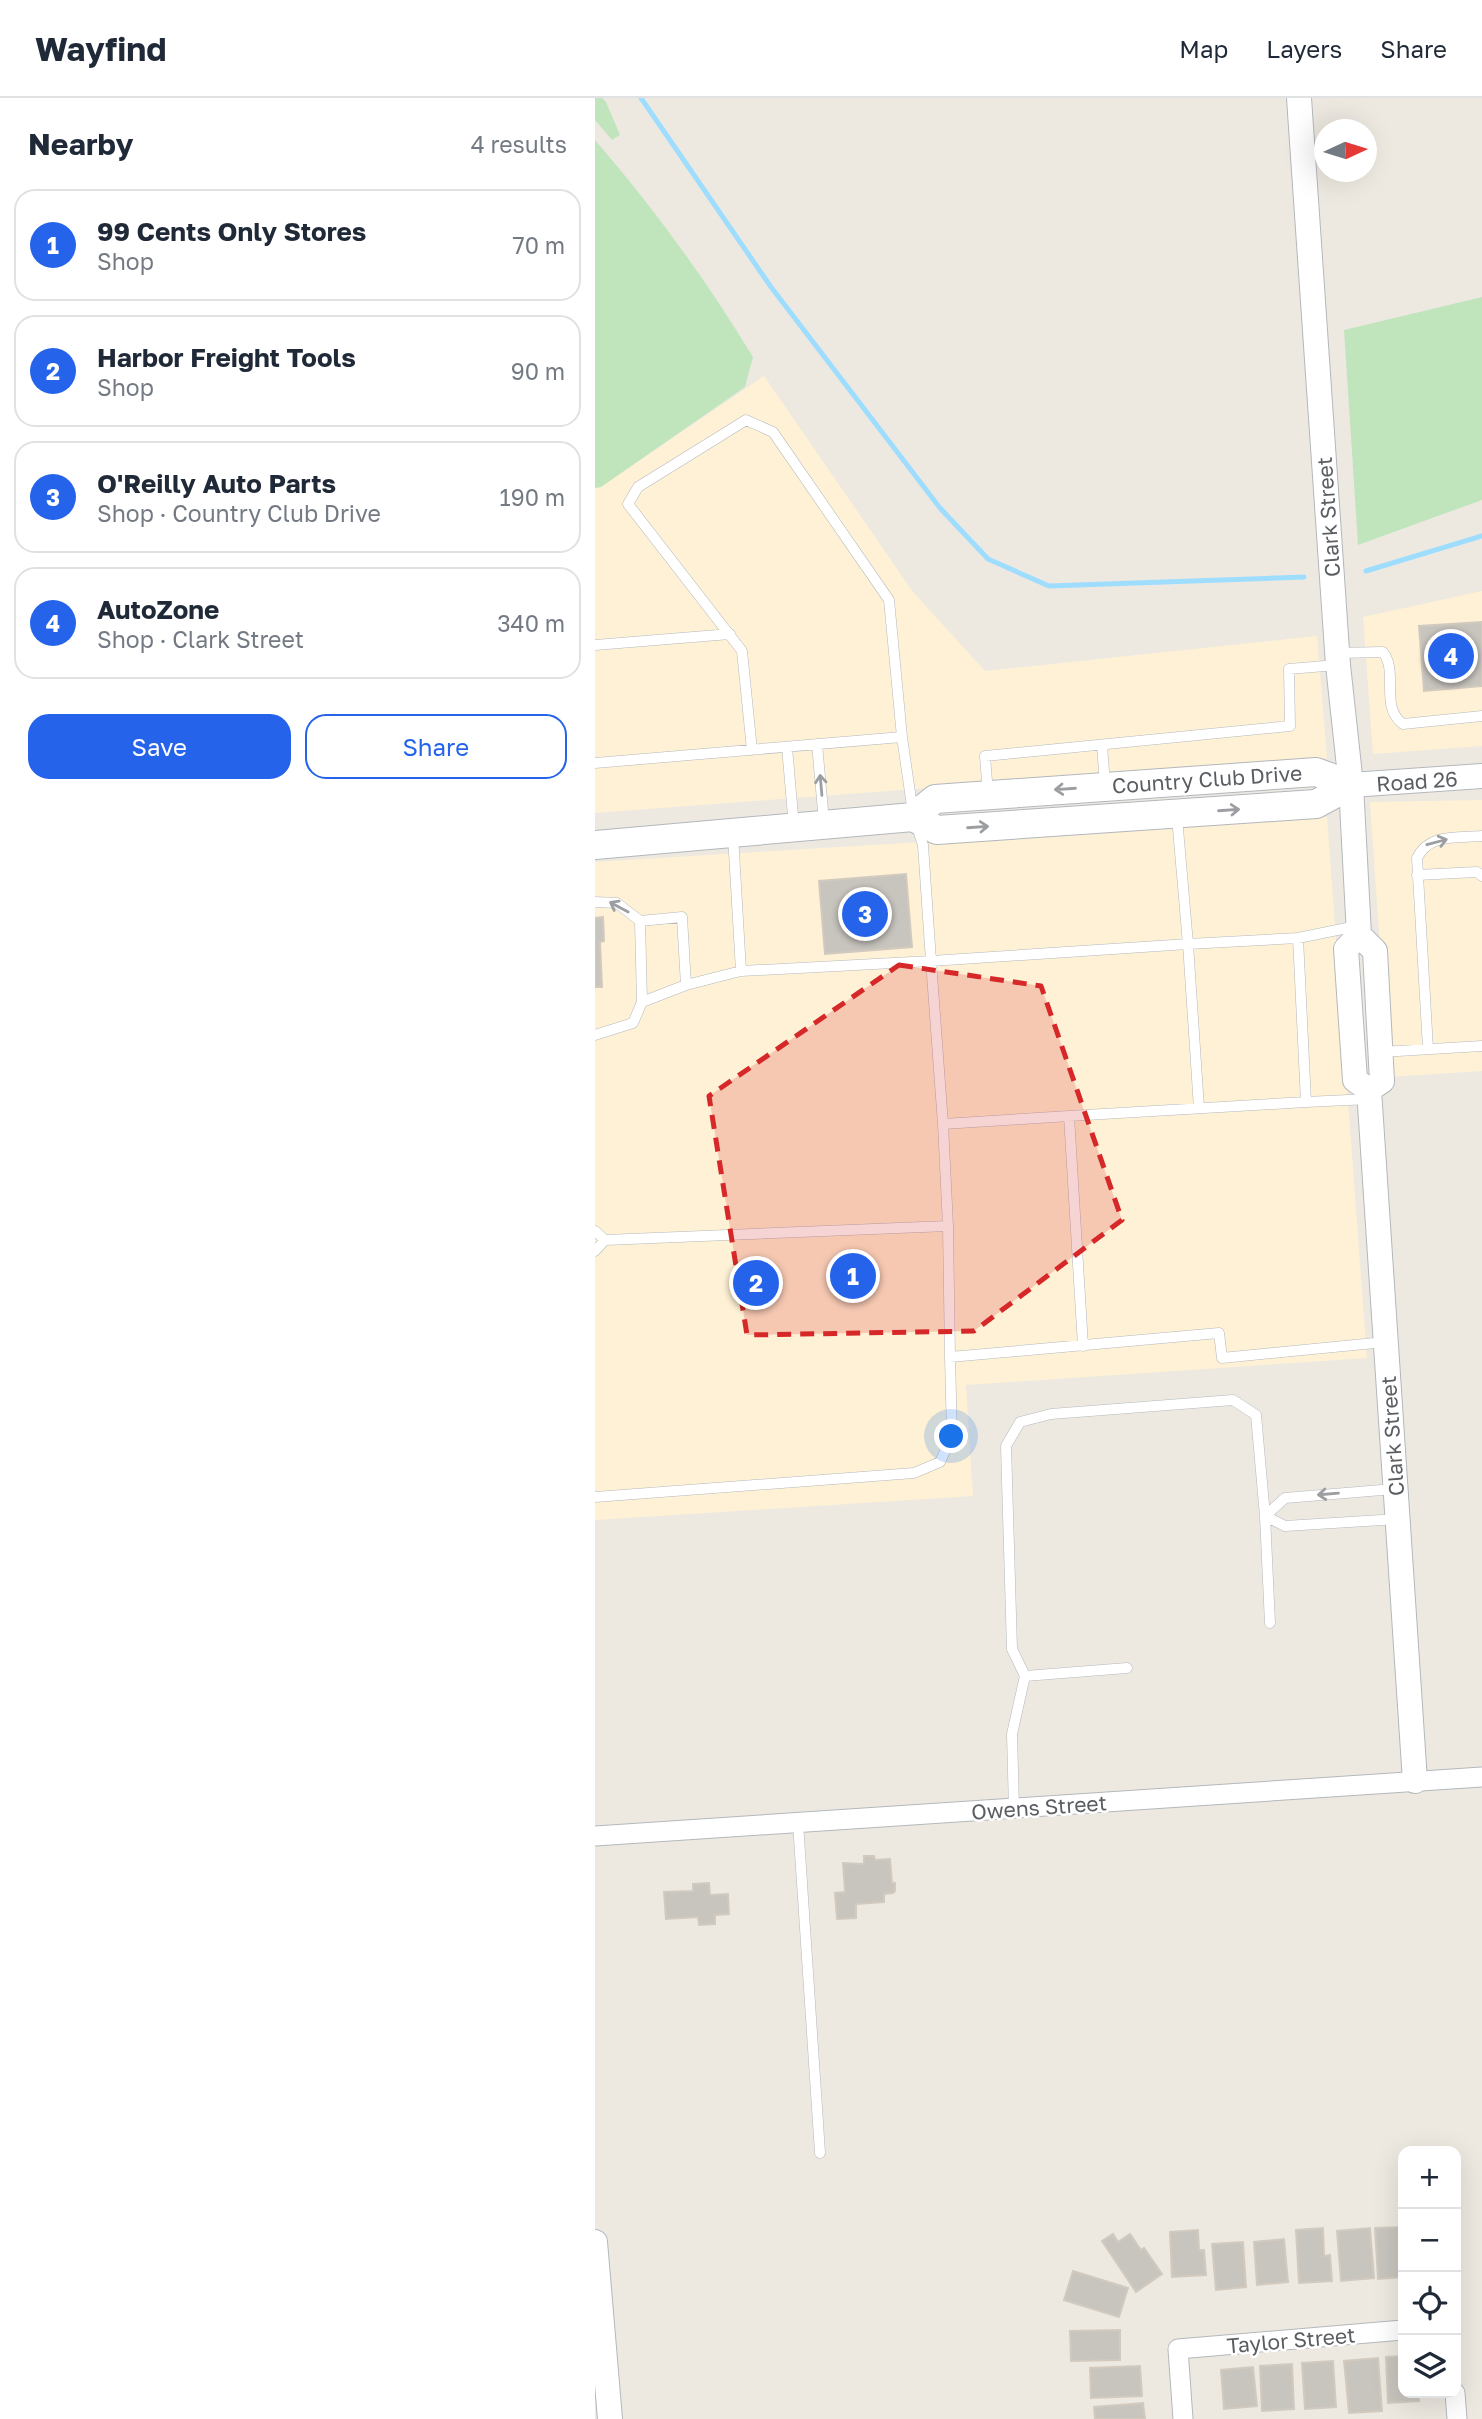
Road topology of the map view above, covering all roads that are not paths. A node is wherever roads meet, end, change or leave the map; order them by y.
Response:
1 (1299, 98) edge
2 (730, 634) junction
3 (595, 645) edge
4 (1337, 659) junction
5 (1482, 716) edge
6 (902, 737) junction
7 (817, 744) junction
8 (1102, 746) junction
9 (787, 747) junction
10 (752, 750) junction
11 (595, 763) edge
12 (1482, 776) edge
13 (1351, 785) junction
14 (1105, 786) junction
15 (989, 795) junction
16 (1177, 813) junction
17 (913, 817) junction
18 (824, 826) junction
19 (795, 828) junction
20 (733, 834) junction
21 (1482, 836) edge
22 (595, 845) edge
23 (1417, 875) junction
24 (1482, 876) edge
25 (595, 902) edge
26 (640, 921) junction
27 (1358, 930) junction
28 (1298, 939) junction
29 (1188, 944) junction
30 (931, 961) junction
31 (1347, 967) junction
32 (741, 971) junction
33 (686, 985) junction
34 (642, 1002) junction
35 (595, 1035) edge
36 (1482, 1046) edge
37 (1428, 1049) junction
38 (1380, 1052) junction
39 (1369, 1095) junction
40 (1306, 1102) junction
41 (1199, 1108) junction
42 (1069, 1116) junction
43 (943, 1124) junction
44 (947, 1226) junction
45 (595, 1231) edge
46 (605, 1240) junction
47 (595, 1251) edge
48 (1385, 1342) junction
49 (1083, 1346) junction
50 (950, 1357) junction
51 (1396, 1489) junction
52 (595, 1497) edge
53 (1265, 1516) junction
54 (1398, 1519) junction
55 (1270, 1623) dead end
56 (1127, 1668) dead end
57 (1025, 1676) junction
58 (1482, 1777) edge
59 (1415, 1781) junction
60 (1014, 1809) junction
61 (798, 1823) junction
62 (595, 1836) edge
63 (820, 2153) dead end
64 (595, 2242) edge
65 (596, 2275) edge
66 (1398, 2330) edge
67 (1455, 2398) edge
68 (610, 2419) edge
69 (1183, 2419) edge
70 (1457, 2419) edge

1 - 4 street, Clark Street
2 - 3 lane
2 - 6 lane
2 - 10 lane
4 - 5 lane
4 - 8 lane
4 - 13 street, Clark Street
6 - 7 lane
6 - 17 lane
7 - 9 lane
18 -> 7 lane
8 - 14 lane
8 - 15 lane
9 - 10 lane
9 - 19 lane
10 - 11 lane
12 - 13 street, Road 26
13 - 14 main road, Country Club Drive
16 -> 13 main road, Country Club Drive
13 - 27 street, Clark Street
14 -> 15 main road, Country Club Drive
15 - 17 main road, Country Club Drive
17 -> 16 main road, Country Club Drive
16 - 29 lane
17 - 18 main road, Country Club Drive
17 - 30 lane
18 - 19 main road, Country Club Drive
19 - 20 main road, Country Club Drive
20 - 22 main road, Country Club Drive
20 - 32 lane
23 -> 21 lane
23 - 24 lane
23 - 37 lane
26 -> 25 lane
26 - 33 lane
26 - 34 lane
27 - 28 lane
27 - 31 street, Clark Street
27 - 38 street, Clark Street
28 - 29 lane
28 - 40 lane
29 - 30 lane
29 - 41 lane
30 - 32 lane
30 - 43 lane
31 - 38 street
31 - 39 street, Clark Street
32 - 33 lane
33 - 34 lane
34 - 35 lane
36 - 37 lane
37 - 38 lane
38 - 39 street, Clark Street
39 - 40 lane
39 - 48 street, Clark Street
40 - 41 lane
41 - 42 lane
42 - 43 lane
42 - 49 lane
43 - 44 lane
44 - 46 lane
44 - 50 lane
45 - 46 lane
46 - 47 lane
48 - 49 lane
48 - 51 street, Clark Street
49 - 50 lane
50 - 52 lane
51 -> 53 lane
51 - 54 street, Clark Street
53 - 54 lane
53 - 55 lane
53 - 57 lane
54 - 59 street, Clark Street
56 - 57 lane
57 - 60 lane
58 - 59 street, Owens Street
59 - 60 street, Owens Street
60 - 61 street, Owens Street
61 - 62 street, Owens Street
61 - 63 lane
64 - 65 street
65 - 68 street
66 - 69 street, Taylor Street
67 - 70 street

